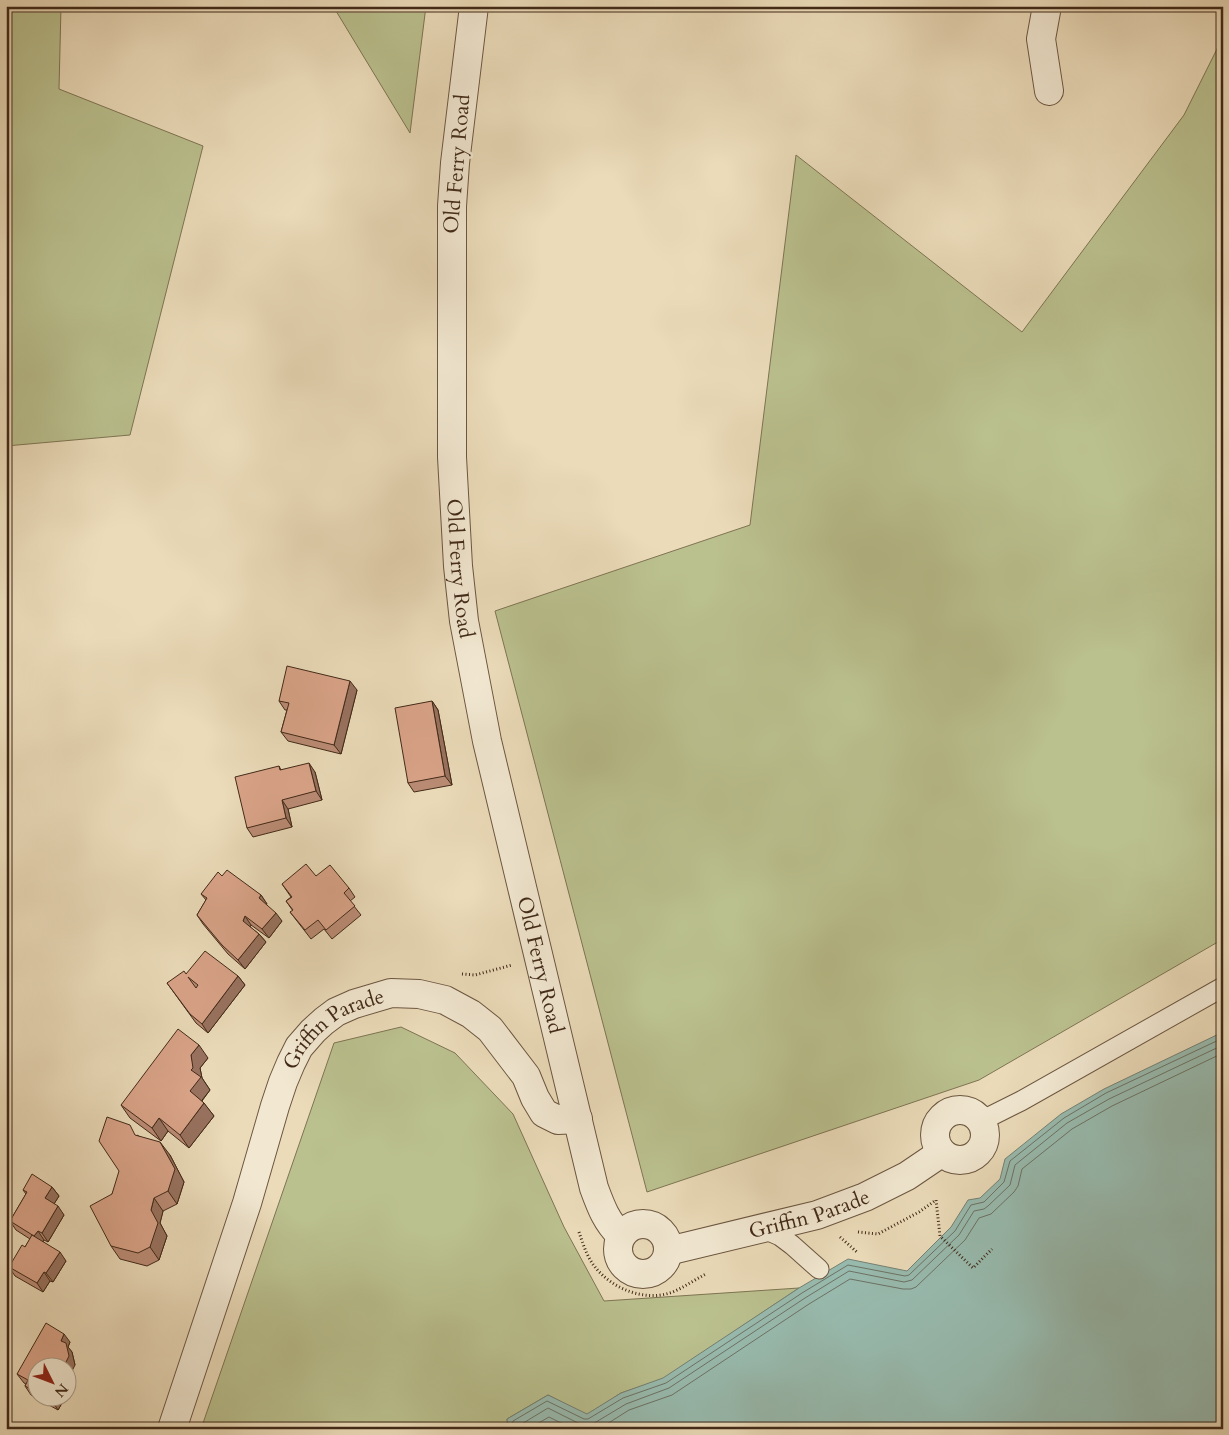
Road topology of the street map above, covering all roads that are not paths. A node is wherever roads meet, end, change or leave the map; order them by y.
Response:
1 (474, 6) edge
2 (1047, 6) edge
3 (1049, 91) dead end
4 (1223, 987) edge
5 (578, 1119) junction
6 (981, 1121) junction
7 (941, 1153) junction
8 (762, 1228) junction
9 (621, 1236) junction
10 (668, 1251) junction
11 (819, 1269) dead end
12 (172, 1429) edge

1 - 5 street, Old Ferry Road
2 - 3 street
4 - 6 lane
5 - 9 street
5 - 12 street, Griffin Parade
6 - 7 street
6 - 7 street
7 - 8 street, Griffin Parade
8 - 10 street, Griffin Parade
8 - 11 lane
9 - 10 street
9 - 10 street

